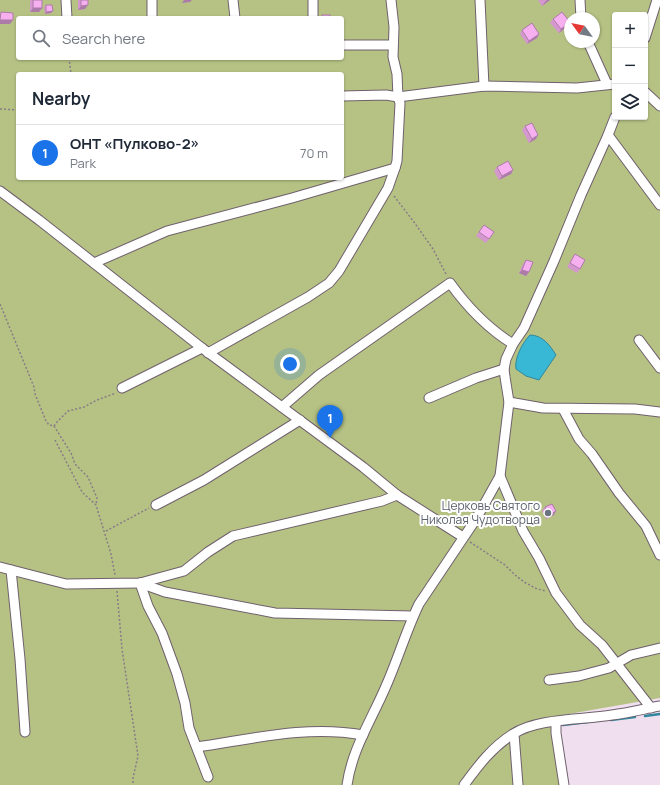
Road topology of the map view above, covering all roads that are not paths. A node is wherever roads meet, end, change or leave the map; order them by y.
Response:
1 (66, 0) edge
2 (152, 0) edge
3 (233, 0) edge
4 (313, 0) edge
5 (391, 0) edge
6 (480, 0) edge
7 (580, 0) edge
8 (658, 0) edge
9 (581, 12) edge
10 (67, 16) edge
11 (152, 16) edge
12 (235, 16) edge
13 (313, 16) edge
14 (648, 29) edge
15 (344, 45) edge
16 (393, 45) junction
17 (591, 48) edge
18 (611, 84) edge
19 (484, 86) junction
20 (648, 95) edge
21 (344, 96) edge
22 (398, 97) junction
23 (660, 106) edge
24 (614, 120) edge
25 (608, 135) junction
26 (395, 168) junction
27 (0, 191) edge
28 (660, 205) edge
29 (94, 264) junction
30 (639, 340) dead end
31 (513, 344) junction
32 (205, 350) junction
33 (660, 368) edge
34 (504, 369) junction
35 (122, 388) road end
36 (429, 398) dead end
37 (509, 402) junction
38 (282, 406) junction
39 (563, 409) junction
40 (660, 412) edge
41 (300, 420) junction
42 (500, 476) junction
43 (397, 495) junction
44 (156, 505) road end
45 (463, 537) junction
46 (660, 556) edge
47 (0, 567) edge
48 (11, 570) junction
49 (140, 583) junction
50 (413, 616) junction
51 (660, 648) edge
52 (616, 663) junction
53 (549, 680) dead end
54 (655, 707) edge
55 (556, 722) junction
56 (25, 732) dead end
57 (514, 734) junction
58 (363, 735) junction
59 (197, 747) junction
60 (208, 777) dead end
61 (347, 785) edge
62 (464, 785) edge
63 (518, 785) edge
64 (564, 785) edge

1 - 10 street
2 - 11 street
3 - 12 street
4 - 13 street
5 - 16 street
6 - 19 street
7 - 9 street
8 - 14 street
15 - 16 street
16 - 22 street
17 - 18 street
18 - 19 street
19 - 22 street
20 - 23 street
21 - 22 street
22 - 26 street
24 - 25 street
25 - 28 street
25 - 31 street
26 - 29 street
26 - 32 street
27 - 29 street
29 - 32 street
30 - 33 street
31 - 34 street
31 - 38 street
32 - 35 street
32 - 38 street
34 - 36 street
34 - 37 street
37 - 39 street
37 - 42 street
38 - 41 street
39 - 40 street
39 - 46 street
41 - 43 street
41 - 44 street
42 - 45 street
42 - 52 street
43 - 45 street
43 - 49 street
45 - 50 street
47 - 48 street
48 - 49 street
48 - 56 street
49 - 50 street
49 - 59 street
50 - 58 street
51 - 52 street
52 - 53 street
52 - 54 street
54 - 55 street
55 - 57 street
55 - 64 street
57 - 62 street
57 - 63 street
58 - 59 street
58 - 61 street
59 - 60 street

